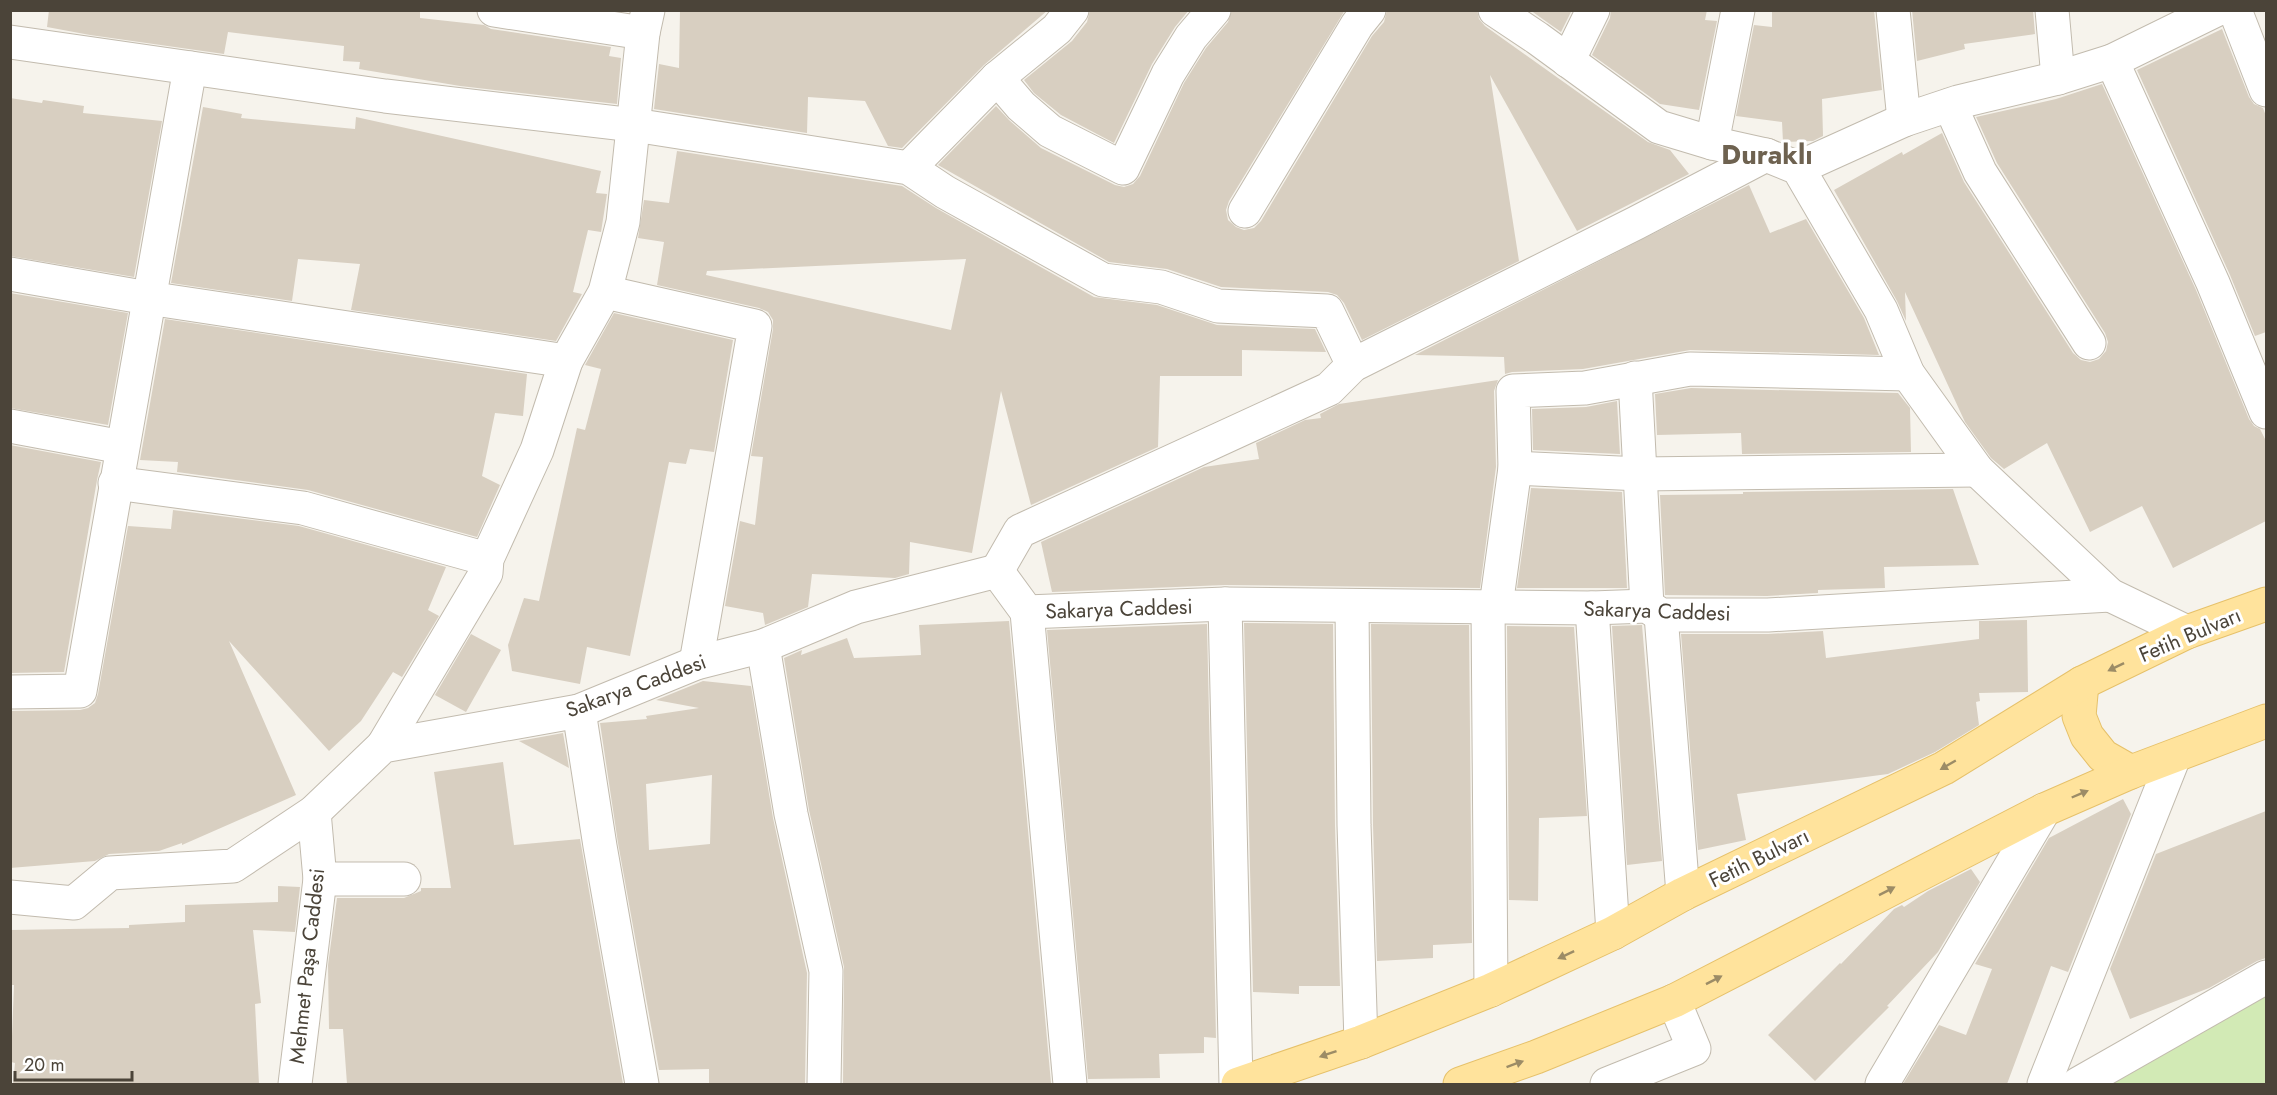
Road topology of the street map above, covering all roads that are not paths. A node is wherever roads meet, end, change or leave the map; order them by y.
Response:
1 (494, 10) edge
2 (1072, 10) edge
3 (1214, 10) edge
4 (1369, 10) edge
5 (1495, 10) edge
6 (1593, 10) edge
7 (1738, 10) edge
8 (1893, 10) edge
9 (2052, 10) edge
10 (2235, 10) edge
11 (2215, 11) edge
12 (646, 22) edge
13 (10, 42) edge
14 (1568, 61) junction
15 (2112, 61) junction
16 (190, 68) junction
17 (997, 78) junction
18 (2058, 78) junction
19 (2266, 90) edge
20 (1950, 105) junction
21 (1904, 120) junction
22 (634, 125) junction
23 (1712, 143) junction
24 (1766, 155) junction
25 (909, 168) junction
26 (1798, 168) junction
27 (1245, 211) dead end
28 (10, 274) edge
29 (605, 292) junction
30 (148, 298) junction
31 (2089, 343) dead end
32 (566, 361) junction
33 (1353, 364) junction
34 (1908, 374) junction
35 (1635, 378) junction
36 (2266, 412) edge
37 (10, 426) edge
38 (122, 447) junction
39 (1515, 468) junction
40 (1977, 470) junction
41 (1640, 474) junction
42 (115, 483) junction
43 (487, 560) junction
44 (997, 571) junction
45 (2110, 595) junction
46 (1225, 604) junction
47 (2266, 604) edge
48 (1352, 606) junction
49 (1492, 606) junction
50 (1592, 608) junction
51 (1654, 610) junction
52 (1027, 612) junction
53 (2187, 632) junction
54 (763, 646) junction
55 (696, 663) junction
56 (2082, 683) junction
57 (10, 692) edge
58 (579, 711) junction
59 (2266, 721) edge
60 (383, 746) junction
61 (2174, 757) junction
62 (2131, 772) junction
63 (2044, 810) junction
64 (314, 812) junction
65 (320, 879) junction
66 (404, 879) dead end
67 (1683, 894) junction
68 (10, 897) edge
69 (1612, 933) junction
70 (2266, 977) edge
71 (1491, 990) junction
72 (1674, 1001) junction
73 (1361, 1042) junction
74 (295, 1084) edge
75 (642, 1084) edge
76 (824, 1084) edge
77 (1070, 1084) edge
78 (1237, 1084) edge
79 (1460, 1084) edge
80 (1607, 1084) edge
81 (1882, 1084) edge
82 (2044, 1084) edge
83 (2078, 1084) edge

1 - 12 street
2 - 17 street
3 - 17 street
4 - 27 street
5 - 14 street
6 - 14 street
7 - 23 street
8 - 21 street
9 - 18 street
10 - 19 street
11 - 15 street
12 - 22 street
13 - 16 street
14 - 23 street
15 - 18 street
15 - 36 street
16 - 22 street
16 - 30 street
17 - 25 street
18 - 20 street
20 - 21 street
20 - 31 street
21 - 26 street
22 - 25 street
22 - 29 street
23 - 24 street
24 - 26 street
24 - 33 street
25 - 33 street
26 - 34 street
28 - 30 street
29 - 32 street
29 - 55 street
30 - 32 street
30 - 38 street
32 - 43 street
33 - 44 street
34 - 35 street
34 - 40 street
35 - 39 street
35 - 41 street
37 - 38 street
38 - 42 street
39 - 41 street
39 - 49 street
40 - 41 street
40 - 45 street
41 - 51 street
42 - 43 street
42 - 57 street
43 - 60 street
44 - 52 street, Sakarya Caddesi
44 - 54 street, Sakarya Caddesi
45 - 51 street, Sakarya Caddesi
45 - 53 street
46 - 48 street, Sakarya Caddesi
46 - 52 street, Sakarya Caddesi
46 - 78 street
47 - 53 main road, Fetih Bulvarı
48 - 49 street, Sakarya Caddesi
48 - 73 street
49 - 50 street, Sakarya Caddesi
49 - 71 street
50 - 51 street, Sakarya Caddesi
50 - 69 street
51 - 67 street
52 - 77 street
53 -> 56 main road, Fetih Bulvarı
54 - 55 street, Sakarya Caddesi
54 - 76 street
55 - 58 street, Sakarya Caddesi
56 - 62 main road
56 -> 67 main road, Fetih Bulvarı
58 - 60 street, Sakarya Caddesi
58 - 75 street
59 - 61 main road
60 - 64 street
61 - 62 main road
61 - 82 street
63 -> 62 main road
72 -> 63 main road
63 - 81 street
64 - 65 street, Mehmet Paşa Caddesi
64 - 68 street
65 - 66 street
65 - 74 street, Mehmet Paşa Caddesi
67 - 69 main road, Fetih Bulvarı
69 -> 71 main road, Fetih Bulvarı
70 - 83 street
71 - 73 main road, Fetih Bulvarı
79 -> 72 main road
72 - 80 street
73 -> 78 main road, Fetih Bulvarı

